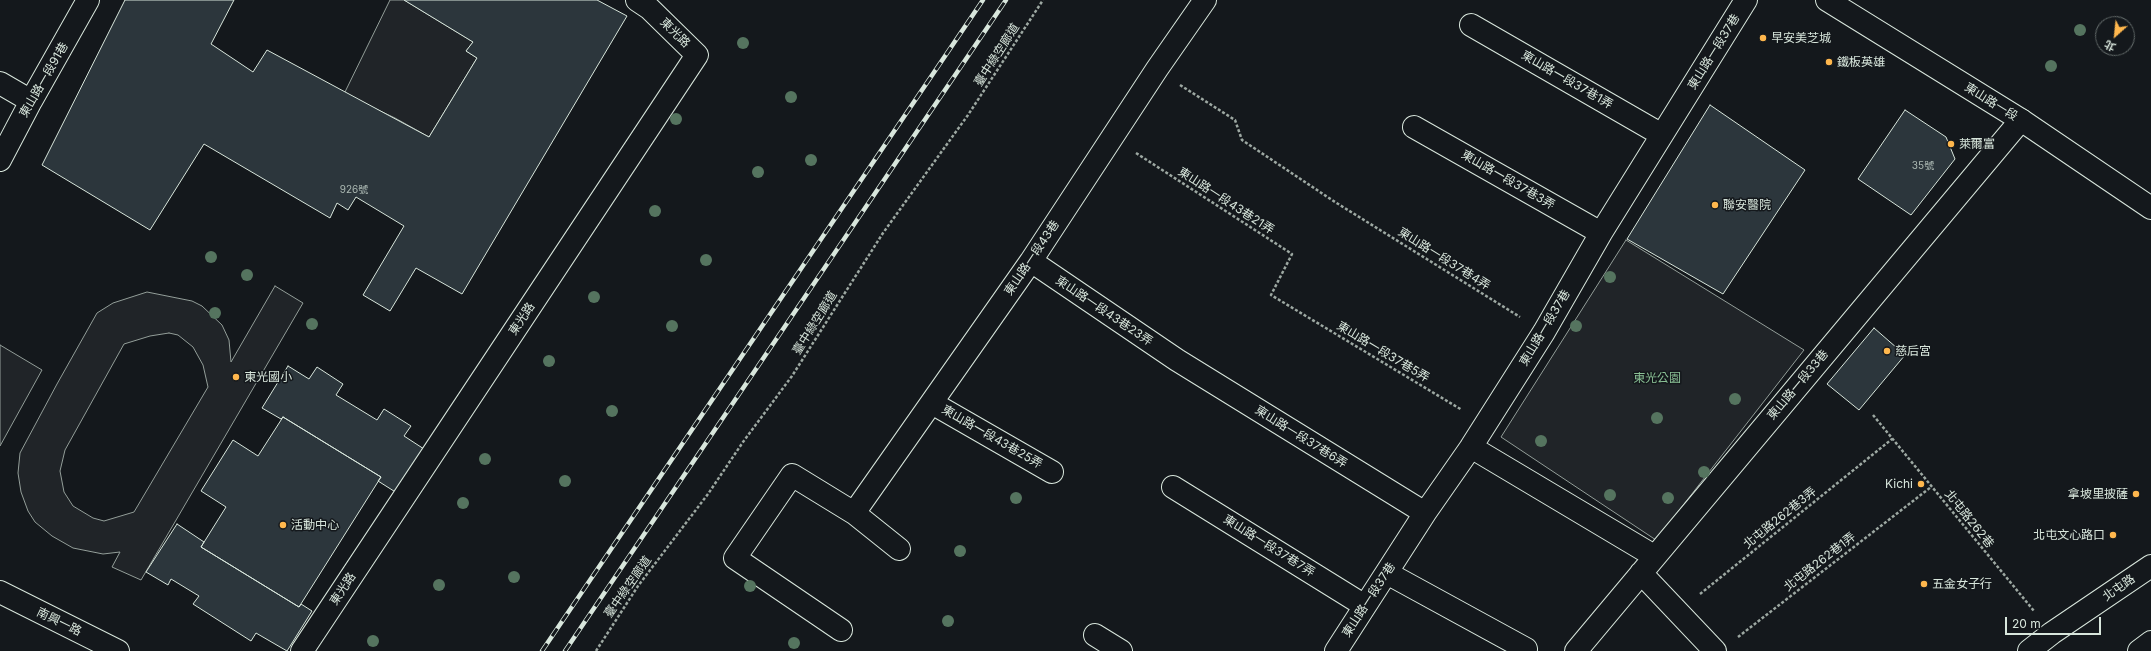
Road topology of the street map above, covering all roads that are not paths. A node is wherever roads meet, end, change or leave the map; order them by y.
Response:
1 (88, 0) edge
2 (637, 0) edge
3 (1206, 0) edge
4 (1746, 0) edge
5 (1827, 0) edge
6 (1471, 25) dead end
7 (0, 83) edge
8 (31, 101) junction
9 (2021, 120) junction
10 (1414, 127) dead end
11 (1662, 135) junction
12 (0, 160) edge
13 (2151, 208) edge
14 (1601, 233) junction
15 (1031, 261) junction
16 (1177, 360) joint
17 (932, 403) junction
18 (1471, 447) junction
19 (1052, 472) dead end
20 (1173, 487) dead end
21 (854, 513) junction
22 (1425, 514) junction
23 (899, 548) dead end
24 (1647, 564) junction
25 (2151, 566) edge
26 (1387, 573) junction
27 (0, 592) edge
28 (1365, 606) junction
29 (840, 630) dead end
30 (1095, 635) dead end
31 (2151, 642) edge
32 (1724, 646) edge
33 (1526, 649) dead end
34 (118, 651) edge
35 (302, 651) edge
36 (1121, 651) edge
37 (1336, 651) edge
38 (1576, 651) edge
39 (2029, 651) edge
40 (2139, 651) edge

1 - 8 street, 東山路一段91巷
2 - 35 street, 東光路
3 - 15 street, 東山路一段43巷
4 - 11 street, 東山路一段37巷
5 - 9 street, 東山路一段
6 - 11 street, 東山路一段37巷1弄
7 - 8 street
8 - 12 street, 東山路一段91巷
9 - 13 street, 東山路一段
9 - 24 street, 東山路一段33巷
10 - 14 street, 東山路一段37巷3弄
11 - 14 street, 東山路一段37巷
14 - 18 street, 東山路一段37巷
15 - 16 street, 東山路一段43巷23弄
15 - 17 street, 東山路一段43巷
16 - 22 street, 東山路一段37巷6弄
17 - 19 street, 東山路一段43巷25弄
17 - 21 street, 東山路一段43巷
18 - 22 street, 東山路一段37巷
18 - 24 street
20 - 28 street, 東山路一段37巷7弄
21 - 23 street
21 - 29 street
22 - 26 street, 東山路一段37巷
24 - 32 street
24 - 38 street, 東山路一段33巷
25 - 39 street, 北屯路
26 - 28 street, 東山路一段37巷
26 - 33 street
27 - 34 street, 南興一路
28 - 37 street, 東山路一段37巷
30 - 36 street
31 - 40 street

